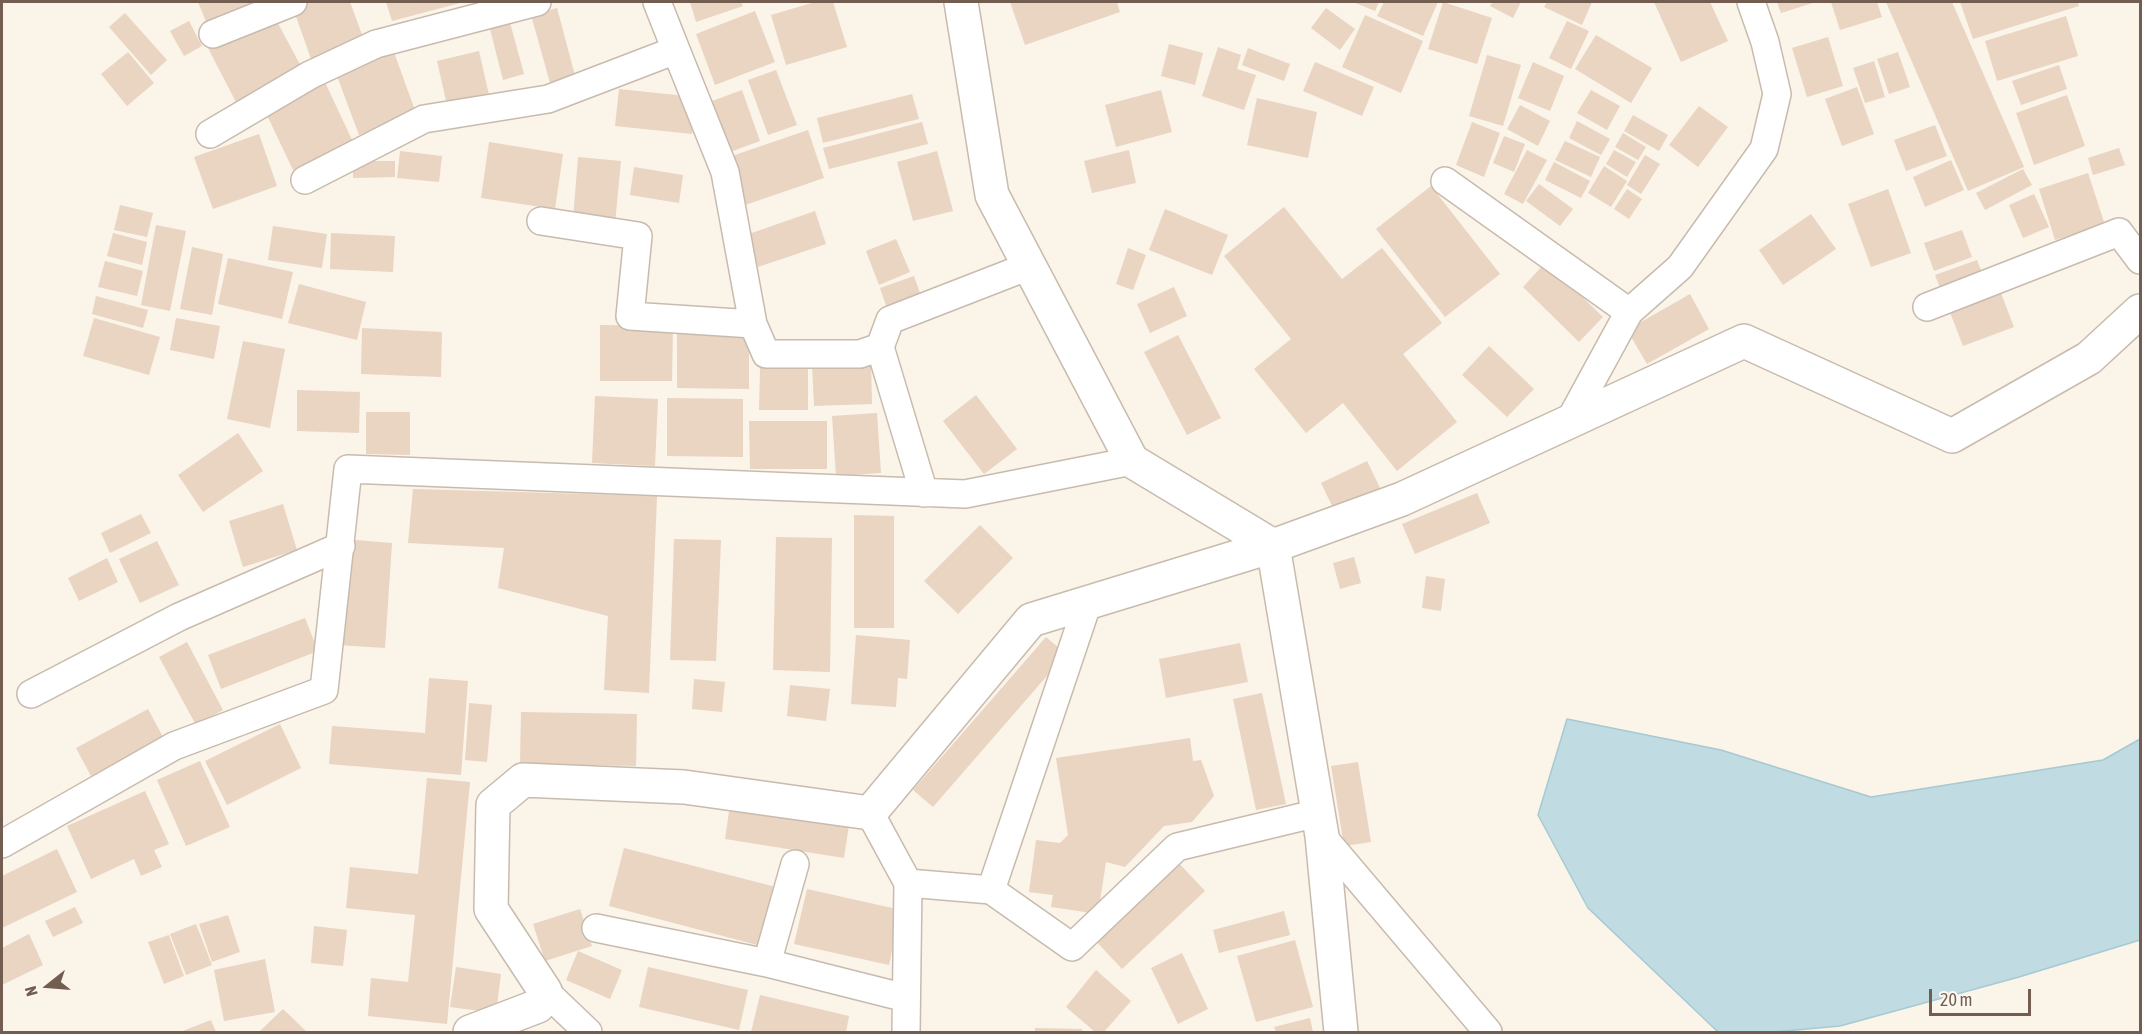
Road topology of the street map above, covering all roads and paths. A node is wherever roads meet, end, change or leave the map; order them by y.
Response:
1 (293, 2) edge
2 (537, 2) edge
3 (657, 2) edge
4 (961, 2) edge
5 (1751, 2) edge
6 (213, 34) dead end
7 (676, 50) junction
8 (210, 134) dead end
9 (305, 180) dead end
10 (1445, 181) dead end
11 (541, 221) dead end
12 (2140, 260) edge
13 (1029, 266) junction
14 (1927, 307) dead end
15 (2140, 311) edge
16 (1629, 312) junction
17 (753, 324) junction
18 (880, 347) junction
19 (1569, 422) junction
20 (1132, 461) junction
21 (924, 493) junction
22 (341, 546) junction
23 (1273, 546) junction
24 (1088, 602) junction
25 (31, 694) dead end
26 (870, 813) junction
27 (1320, 824) junction
28 (2, 844) edge
29 (795, 864) dead end
30 (908, 883) junction
31 (991, 890) junction
32 (596, 928) dead end
33 (767, 963) junction
34 (545, 992) junction
35 (906, 998) junction
36 (470, 1032) edge
37 (588, 1032) edge
38 (906, 1032) edge
39 (1341, 1032) edge
40 (1488, 1032) edge

1 - 6 street
2 - 8 street
3 - 7 street
4 - 13 street
5 - 16 street
7 - 9 street
7 - 17 street
10 - 16 street
11 - 17 street
12 - 14 street
13 - 18 street
13 - 20 street
15 - 19 street
16 - 19 street
17 - 18 street
18 - 21 street
19 - 23 street
20 - 21 street
20 - 23 street
21 - 22 street
22 - 25 street
22 - 28 street
23 - 24 street
23 - 27 street
24 - 26 street
24 - 31 street
26 - 30 street
26 - 34 street
27 - 31 street
27 - 39 street
27 - 40 street
29 - 33 street
30 - 31 street
30 - 35 street
32 - 33 street
33 - 35 street
34 - 36 street
34 - 37 street
35 - 38 street

